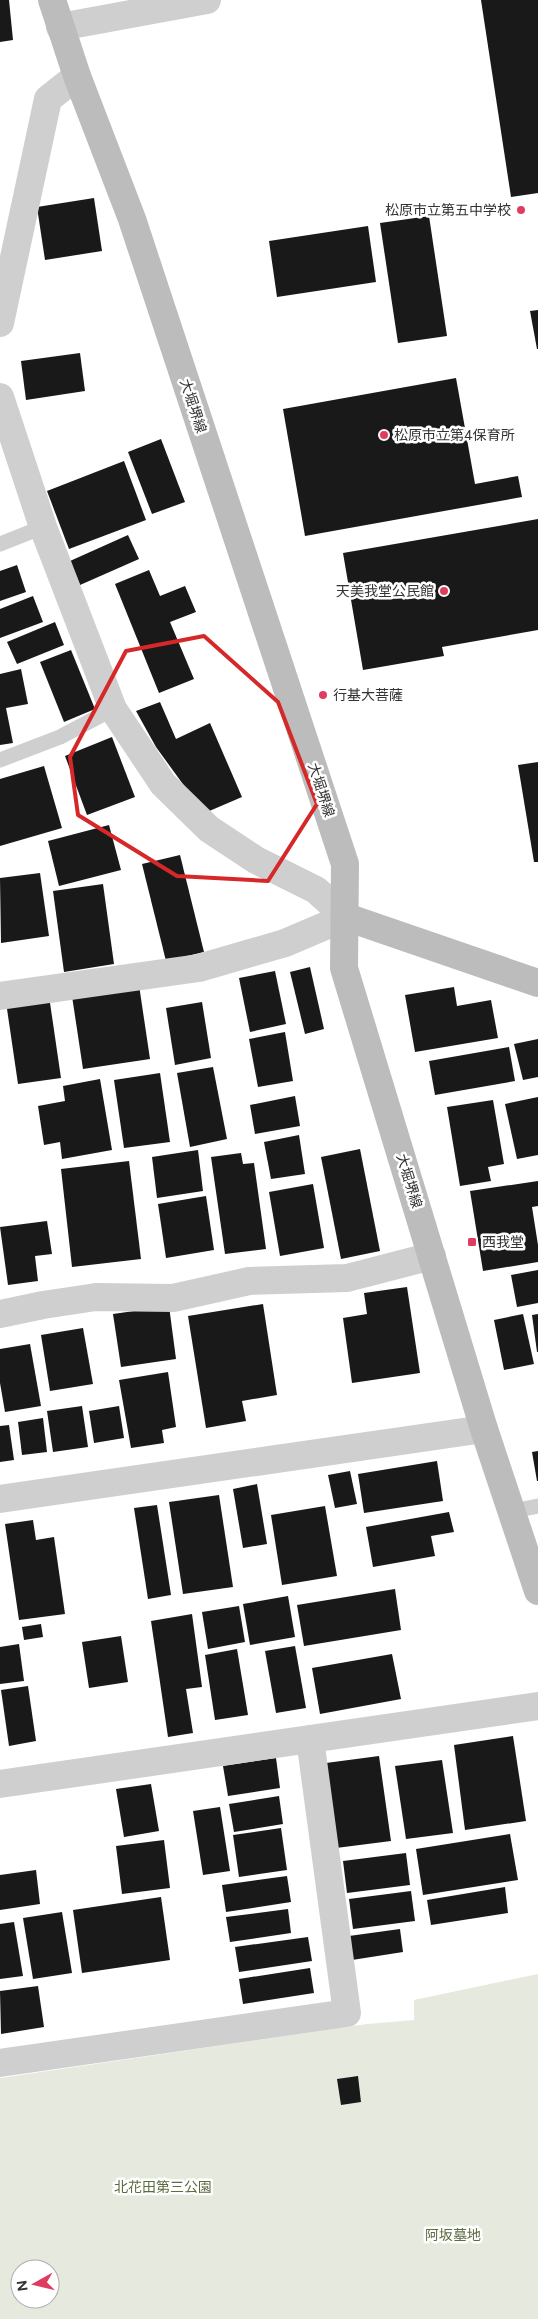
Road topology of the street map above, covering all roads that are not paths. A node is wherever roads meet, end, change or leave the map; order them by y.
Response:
1 (52, 0) edge
2 (207, 0) edge
3 (60, 27) junction
4 (77, 76) junction
5 (0, 322) edge
6 (0, 396) edge
7 (43, 528) junction
8 (0, 544) edge
9 (114, 710) junction
10 (0, 760) edge
11 (346, 917) junction
12 (538, 983) edge
13 (0, 996) edge
14 (432, 1256) junction
15 (0, 1314) edge
16 (484, 1429) junction
17 (0, 1498) edge
18 (538, 1506) edge
19 (512, 1511) junction
20 (538, 1591) edge
21 (538, 1706) edge
22 (310, 1739) junction
23 (0, 1784) edge
24 (0, 2062) edge

1 - 3 main road, 大堀堺線
2 - 3 street
3 - 4 main road, 大堀堺線
4 - 5 street
4 - 11 main road, 大堀堺線
6 - 7 street
7 - 8 lane
7 - 9 street
9 - 10 lane
9 - 11 street
11 - 12 main road
11 - 13 street
11 - 14 main road, 大堀堺線
14 - 15 street
14 - 16 main road, 大堀堺線
16 - 17 street
16 - 19 main road, 大堀堺線
18 - 19 lane
19 - 20 main road, 大堀堺線
21 - 22 street
22 - 23 street
22 - 24 street

